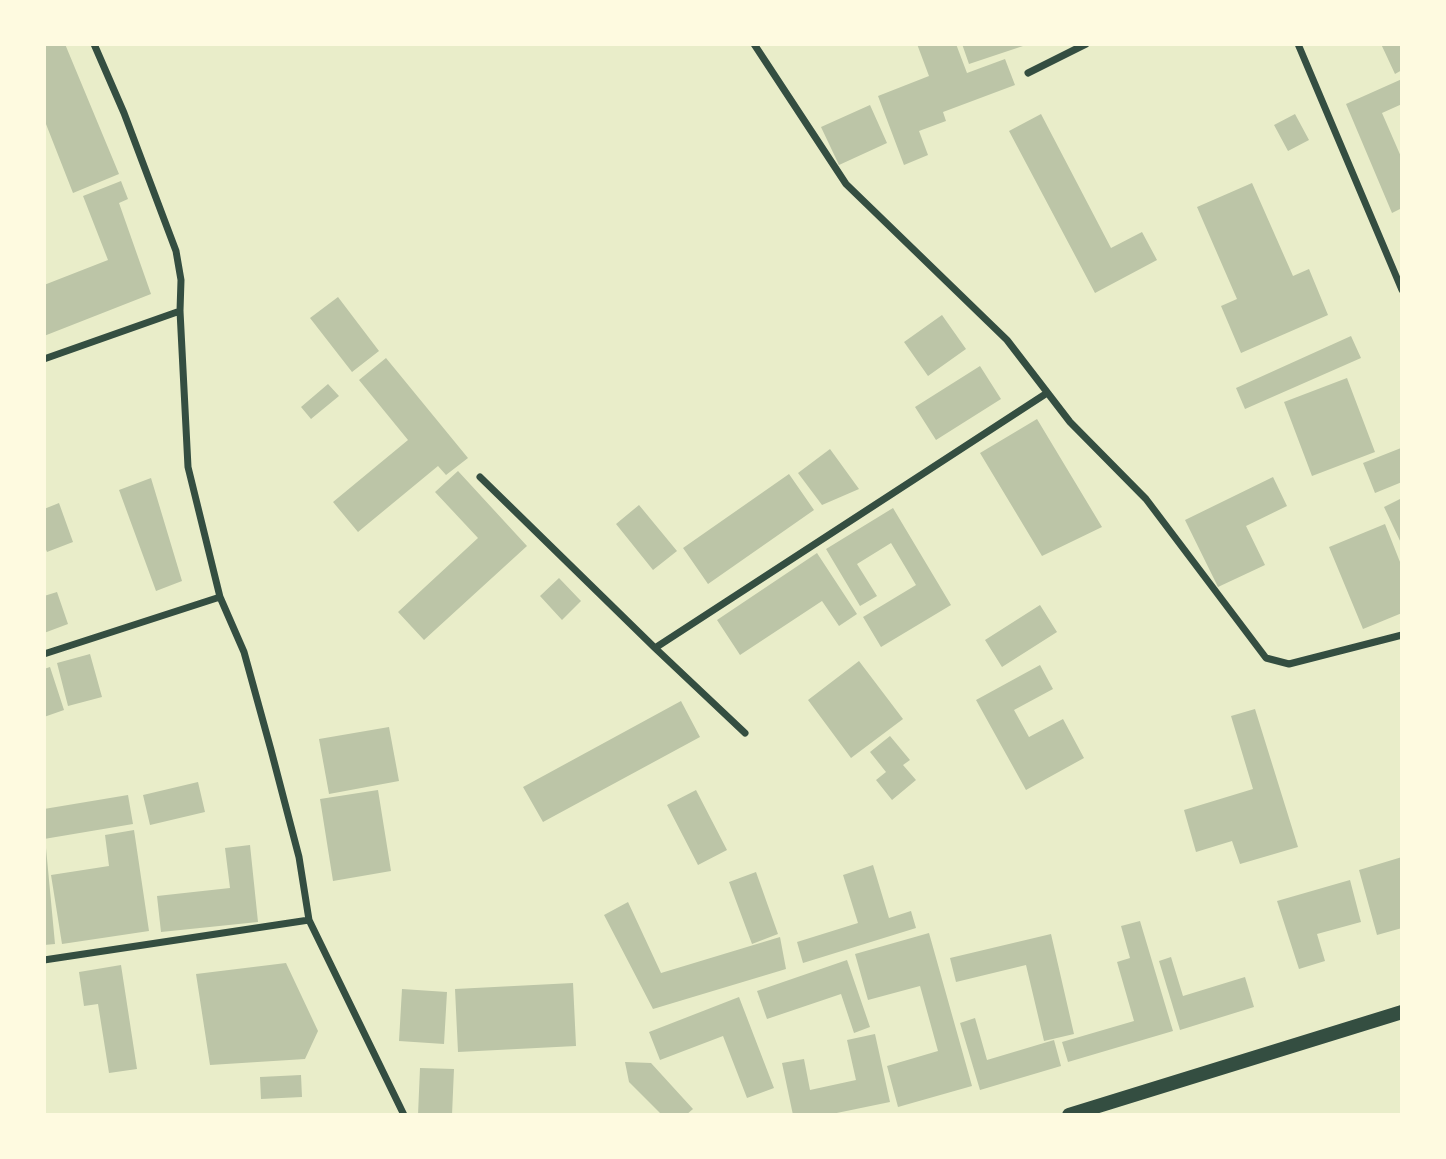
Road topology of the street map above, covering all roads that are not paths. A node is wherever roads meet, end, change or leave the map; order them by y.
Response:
1 (93, 44) edge
2 (754, 44) edge
3 (1086, 44) edge
4 (1298, 44) edge
5 (1028, 73) dead end
6 (1402, 290) edge
7 (180, 311) junction
8 (44, 359) edge
9 (1047, 393) junction
10 (480, 477) dead end
11 (220, 597) junction
12 (1402, 635) edge
13 (656, 648) junction
14 (44, 653) edge
15 (745, 733) dead end
16 (309, 920) junction
17 (44, 960) edge
18 (1402, 1012) edge
19 (404, 1115) edge
20 (1069, 1115) edge

1 - 7 street
2 - 9 street
3 - 5 street
4 - 6 street
7 - 8 street
7 - 11 street
9 - 12 street
9 - 13 street
10 - 13 street
11 - 14 street
11 - 16 street
13 - 15 street
16 - 17 street
16 - 19 street
18 - 20 main road

